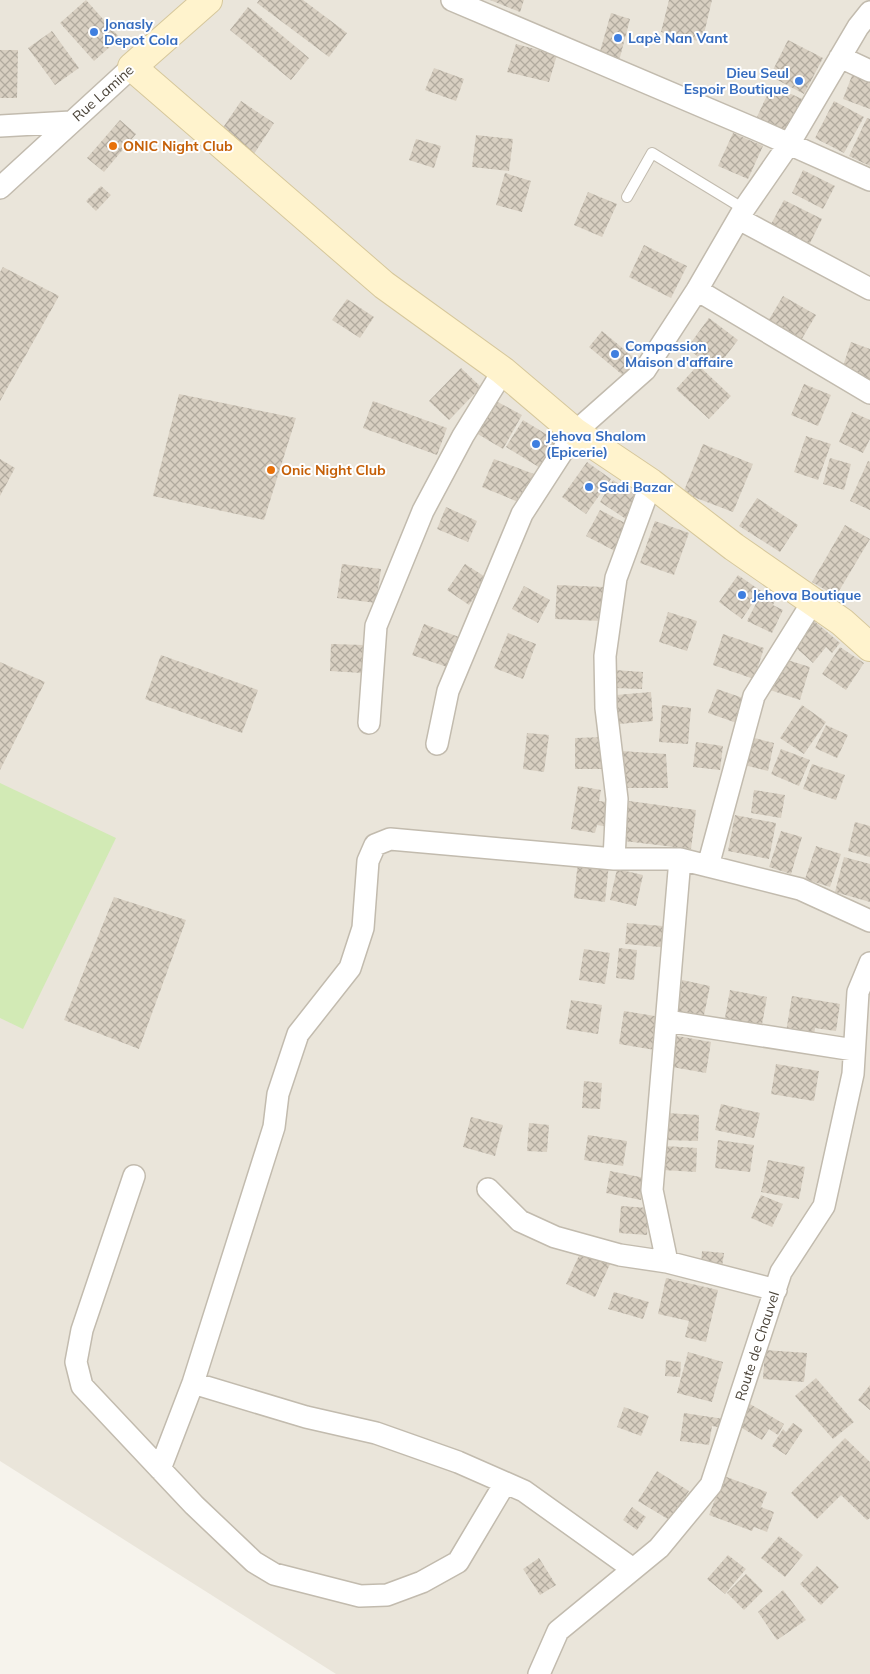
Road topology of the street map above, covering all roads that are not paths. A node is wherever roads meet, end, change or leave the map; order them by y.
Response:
1 (208, 0) edge
2 (452, 0) edge
3 (870, 12) edge
4 (840, 57) junction
5 (132, 67) junction
6 (870, 70) edge
7 (71, 122) junction
8 (0, 126) edge
9 (789, 144) junction
10 (870, 180) edge
11 (0, 188) edge
12 (627, 197) dead end
13 (742, 214) junction
14 (870, 289) edge
15 (697, 290) junction
16 (503, 371) junction
17 (870, 392) edge
18 (575, 432) junction
19 (651, 483) junction
20 (812, 603) junction
21 (870, 647) edge
22 (369, 723) dead end
23 (437, 744) dead end
24 (614, 858) junction
25 (680, 859) junction
26 (708, 866) junction
27 (870, 921) edge
28 (870, 963) edge
29 (667, 1021) junction
30 (854, 1050) junction
31 (134, 1176) dead end
32 (488, 1189) dead end
33 (667, 1262) junction
34 (776, 1290) junction
35 (193, 1383) junction
36 (160, 1469) junction
37 (505, 1483) junction
38 (633, 1569) junction
39 (539, 1674) edge

1 - 5 street, Rue Lamine
2 - 9 street
3 - 4 street
4 - 6 street
4 - 9 street
5 - 7 street, Rue Lamine
5 - 16 street
7 - 8 street
7 - 11 street, Rue Lamine
9 - 10 street
9 - 13 street
12 - 13 lane
13 - 14 street
13 - 15 street
15 - 17 street
15 - 18 street
16 - 18 street
16 - 22 street
18 - 19 street
18 - 23 street
19 - 20 street
19 - 24 street
20 - 21 street
20 - 26 street
24 - 25 street
24 - 35 street
25 - 26 street
25 - 29 street
26 - 27 street
28 - 30 street, Route de Chauvel
29 - 30 street
29 - 33 street
30 - 34 street, Route de Chauvel
31 - 36 street
32 - 33 street
33 - 34 street
34 - 38 street, Route de Chauvel
35 - 36 street
35 - 37 street
36 - 37 street
37 - 38 street
38 - 39 street, Route de Chauvel

